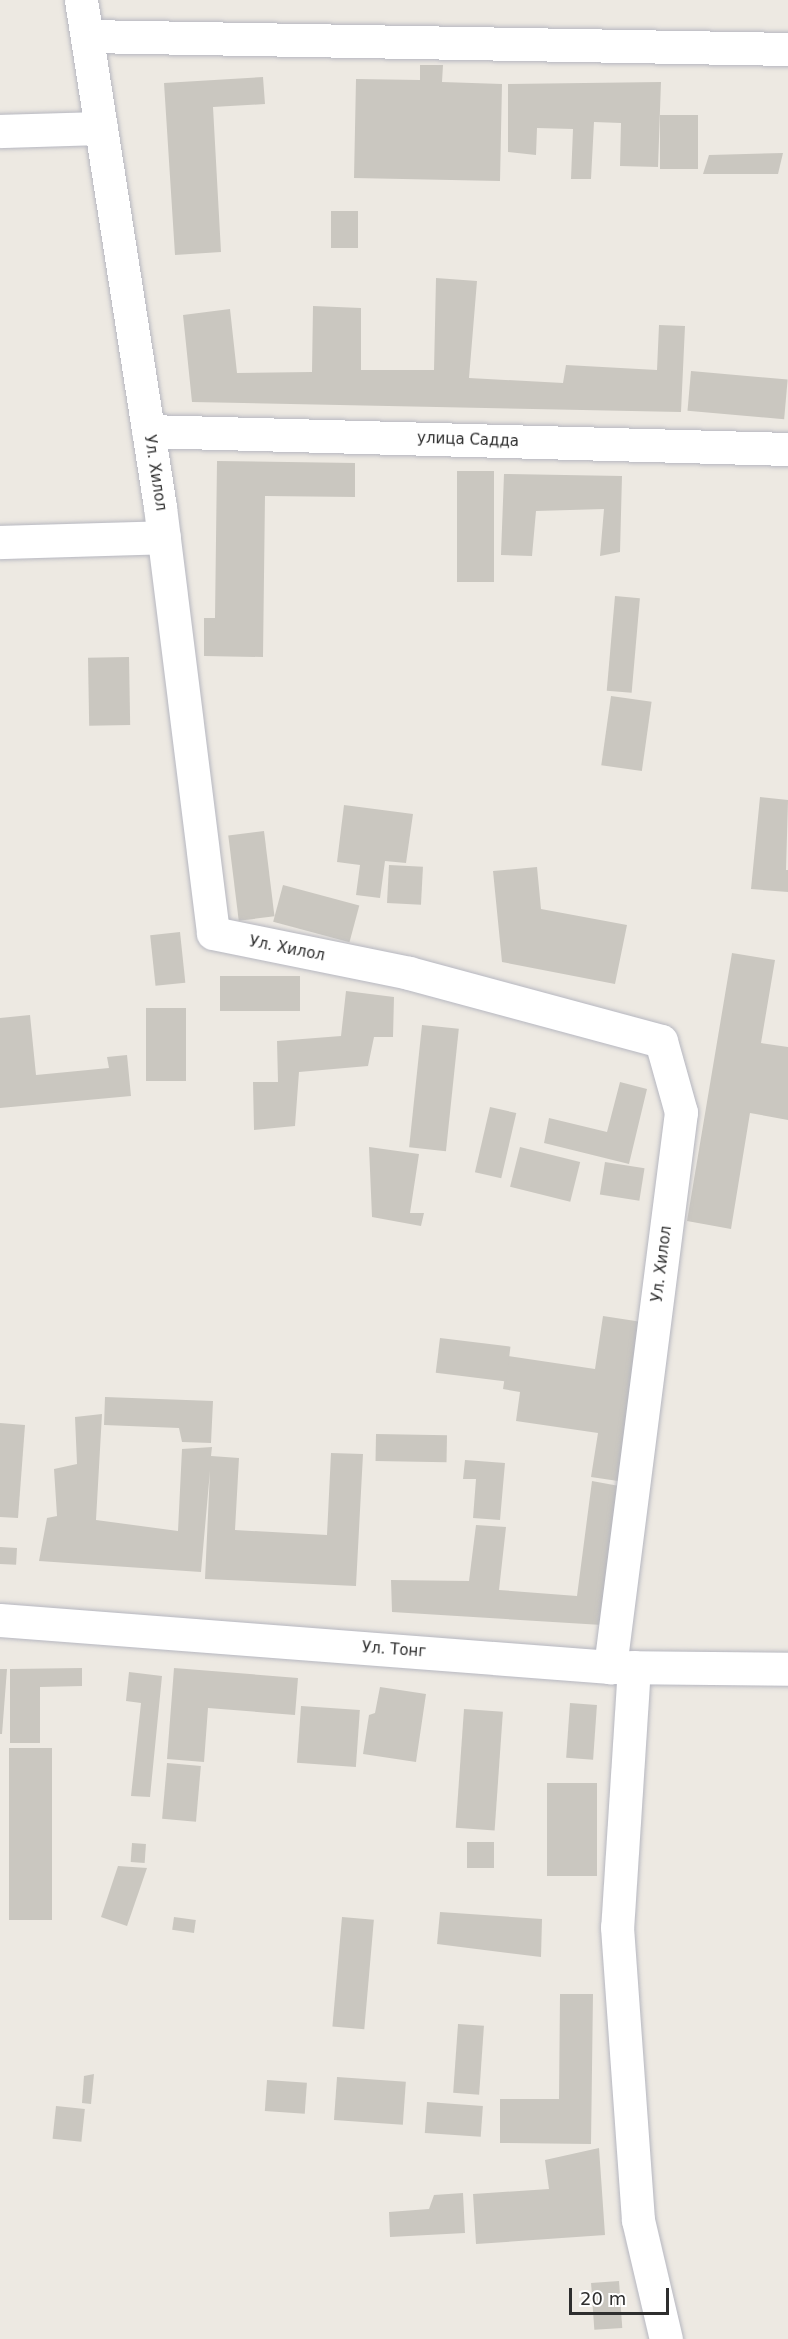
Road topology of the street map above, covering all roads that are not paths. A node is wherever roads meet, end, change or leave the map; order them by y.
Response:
1 (81, 0) edge
2 (87, 36) junction
3 (788, 50) edge
4 (101, 128) junction
5 (0, 131) edge
6 (148, 431) junction
7 (788, 449) edge
8 (164, 537) junction
9 (0, 542) edge
10 (0, 1620) edge
11 (622, 1667) junction
12 (788, 1670) edge
13 (666, 2339) edge

1 - 2 street, Ул. Хилол
2 - 3 street
2 - 4 street, Ул. Хилол
4 - 5 street
4 - 6 street, Ул. Хилол
6 - 7 street, улица Садда
6 - 8 street, Ул. Хилол
8 - 9 street
8 - 11 street, Ул. Хилол
10 - 11 street, Ул. Тонг
11 - 12 street, Ул. Тонг
11 - 13 street

